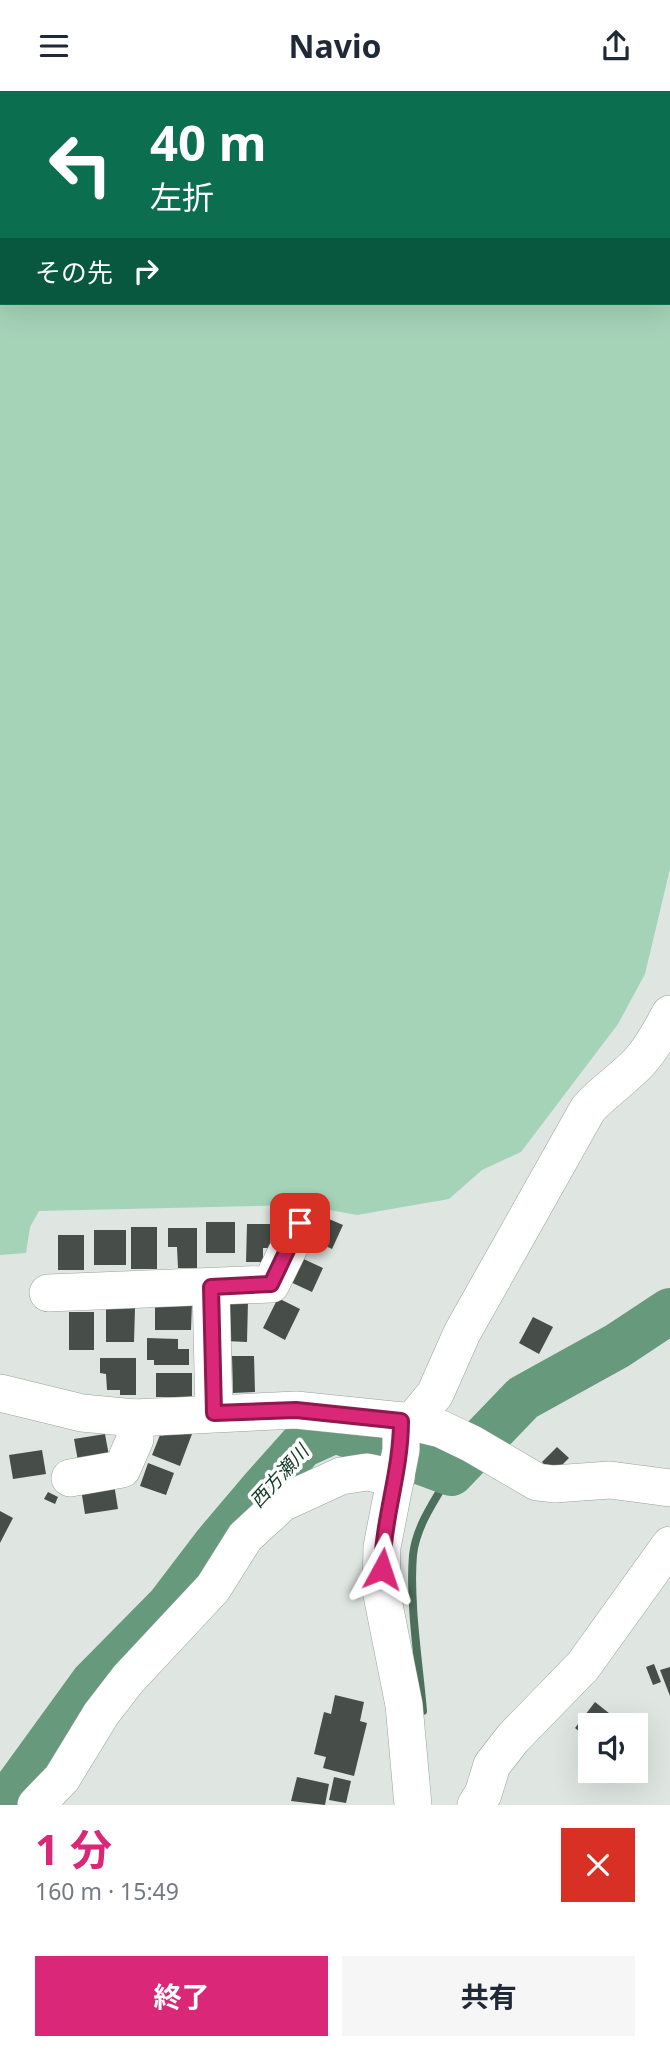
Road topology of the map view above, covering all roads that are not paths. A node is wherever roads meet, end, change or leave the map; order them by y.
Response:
1 (670, 1014) edge
2 (300, 1223) dead end
3 (211, 1287) junction
4 (48, 1293) dead end
5 (0, 1393) edge
6 (214, 1413) junction
7 (135, 1418) junction
8 (407, 1422) junction
9 (70, 1478) dead end
10 (396, 1478) junction
11 (670, 1487) edge
12 (670, 1545) edge
13 (36, 1805) edge
14 (413, 1805) edge
15 (476, 1805) edge

1 - 8 street
2 - 3 street
3 - 4 street
3 - 6 street
5 - 7 street
6 - 7 street
6 - 8 street
7 - 9 street
8 - 10 street
8 - 11 street
10 - 13 street
10 - 14 street
12 - 15 street

